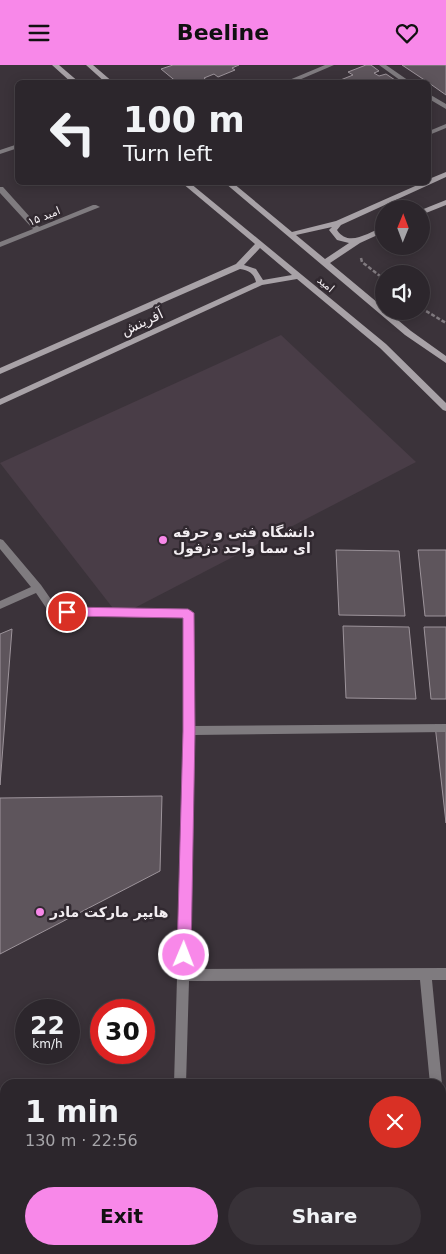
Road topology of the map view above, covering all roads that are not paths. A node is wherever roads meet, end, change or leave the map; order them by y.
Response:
1 (55, 65) edge
2 (89, 65) edge
3 (331, 65) edge
4 (382, 65) edge
5 (73, 80) edge
6 (107, 80) edge
7 (292, 80) edge
8 (404, 80) edge
9 (431, 97) edge
10 (446, 107) edge
11 (446, 126) edge
12 (431, 132) edge
13 (15, 147) edge
14 (0, 152) edge
15 (446, 174) edge
16 (431, 181) edge
17 (188, 185) edge
18 (231, 185) edge
19 (421, 185) edge
20 (0, 189) edge
21 (446, 202) edge
22 (96, 207) dead end
23 (430, 209) edge
24 (338, 223) junction
25 (38, 230) junction
26 (375, 233) edge
27 (291, 234) junction
28 (357, 241) junction
29 (260, 244) junction
30 (0, 245) edge
31 (325, 263) junction
32 (239, 266) junction
33 (299, 276) junction
34 (260, 283) junction
35 (446, 360) edge
36 (0, 371) edge
37 (0, 402) edge
38 (444, 407) edge
39 (0, 543) edge
40 (38, 588) junction
41 (0, 605) edge
42 (446, 728) edge
43 (189, 731) junction
44 (425, 974) junction
45 (446, 974) edge
46 (184, 975) junction
47 (180, 1079) edge
48 (436, 1079) edge

1 - 5 main road
2 - 6 main road
3 - 7 street
4 - 8 street
9 - 10 street
11 - 12 street
13 - 14 street
15 - 16 main road
17 - 29 main road, امید
18 - 27 main road, امید
19 - 24 main road
20 - 25 street
21 - 23 main road
22 - 25 street, امید ۱۵
24 - 27 main road
24 - 28 main road
25 - 30 street, امید ۱۵
26 - 28 main road
27 - 31 main road, امید
28 - 31 main road
29 - 32 main road, آفرینش
29 - 33 main road, امید
31 - 35 main road, امید
32 - 34 main road
32 - 36 main road, آفرینش
33 - 34 main road, آفرینش
33 - 38 main road, امید
34 - 37 main road, آفرینش
39 - 40 street
40 - 41 street
40 - 43 street
42 - 43 street
43 - 46 street
44 - 45 street
44 - 46 street
44 - 48 street
46 - 47 street

